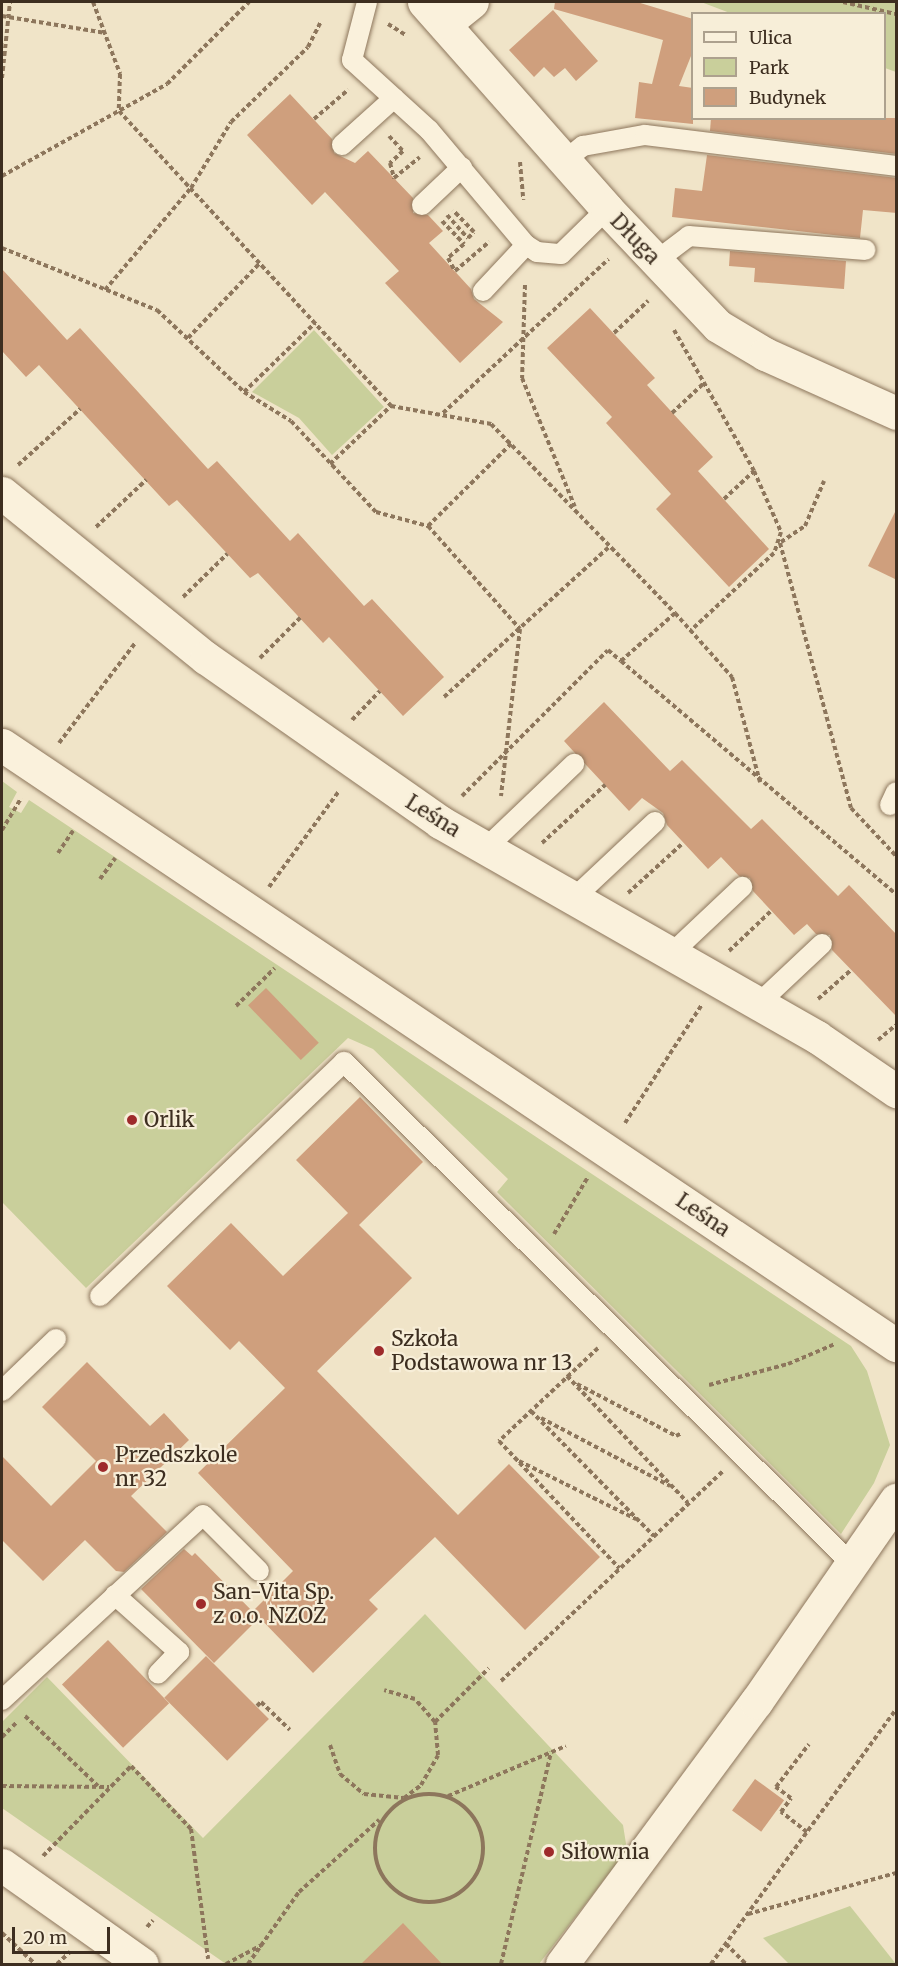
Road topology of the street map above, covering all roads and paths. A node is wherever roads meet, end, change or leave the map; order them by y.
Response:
1 (10, 2) edge
2 (93, 2) edge
3 (249, 2) edge
4 (367, 2) edge
5 (472, 2) edge
6 (843, 2) edge
7 (435, 12) edge
8 (897, 14) edge
9 (2, 16) edge
10 (9, 17) junction
11 (320, 23) dead end
12 (107, 33) junction
13 (2, 78) edge
14 (394, 98) junction
15 (331, 105) dead end
16 (119, 111) junction
17 (314, 119) dead end
18 (392, 127) dead end
19 (385, 131) dead end
20 (342, 145) dead end
21 (520, 153) dead end
22 (420, 158) dead end
23 (415, 162) dead end
24 (563, 162) junction
25 (897, 166) edge
26 (462, 167) junction
27 (2, 176) edge
28 (191, 188) junction
29 (422, 205) dead end
30 (606, 209) junction
31 (492, 240) dead end
32 (526, 245) junction
33 (2, 247) edge
34 (864, 250) dead end
35 (476, 253) dead end
36 (609, 259) dead end
37 (656, 261) junction
38 (260, 263) junction
39 (105, 290) junction
40 (483, 291) dead end
41 (648, 300) dead end
42 (315, 323) junction
43 (669, 325) dead end
44 (614, 333) dead end
45 (524, 336) junction
46 (188, 338) junction
47 (705, 382) junction
48 (244, 392) junction
49 (391, 406) junction
50 (80, 409) dead end
51 (442, 413) junction
52 (672, 413) dead end
53 (897, 413) edge
54 (511, 444) junction
55 (330, 464) junction
56 (754, 471) junction
57 (146, 480) dead end
58 (824, 481) dead end
59 (6, 483) edge
60 (724, 499) dead end
61 (576, 511) junction
62 (428, 526) junction
63 (91, 531) dead end
64 (780, 543) junction
65 (609, 548) junction
66 (227, 554) dead end
67 (675, 613) junction
68 (300, 618) dead end
69 (159, 622) junction
70 (520, 629) junction
71 (692, 630) junction
72 (283, 634) dead end
73 (621, 661) junction
74 (380, 692) dead end
75 (444, 697) dead end
76 (347, 725) dead end
77 (2, 745) edge
78 (509, 749) junction
79 (53, 751) dead end
80 (574, 764) dead end
81 (361, 769) junction
82 (760, 782) junction
83 (605, 785) dead end
84 (26, 790) dead end
85 (498, 808) dead end
86 (440, 822) junction
87 (655, 822) dead end
88 (77, 826) dead end
89 (2, 831) edge
90 (542, 843) dead end
91 (683, 843) dead end
92 (486, 848) junction
93 (58, 853) dead end
94 (118, 854) dead end
95 (897, 856) edge
96 (100, 879) dead end
97 (742, 887) dead end
98 (627, 894) dead end
99 (897, 894) edge
100 (574, 898) junction
101 (771, 911) dead end
102 (249, 914) junction
103 (822, 944) dead end
104 (671, 954) junction
105 (282, 962) dead end
106 (850, 970) dead end
107 (711, 978) junction
108 (813, 1004) dead end
109 (757, 1005) junction
110 (236, 1006) dead end
111 (897, 1025) edge
112 (874, 1043) dead end
113 (897, 1091) edge
114 (607, 1152) junction
115 (543, 1256) junction
116 (100, 1296) dead end
117 (616, 1331) junction
118 (56, 1339) dead end
119 (840, 1341) dead end
120 (897, 1345) edge
121 (567, 1376) junction
122 (573, 1381) junction
123 (2, 1390) edge
124 (676, 1392) junction
125 (531, 1411) junction
126 (536, 1416) junction
127 (703, 1420) junction
128 (738, 1456) junction
129 (515, 1459) junction
130 (673, 1488) junction
131 (897, 1500) edge
132 (688, 1503) junction
133 (639, 1521) junction
134 (654, 1536) junction
135 (853, 1565) junction
136 (620, 1568) junction
137 (259, 1571) dead end
138 (115, 1594) junction
139 (489, 1668) dead end
140 (158, 1674) dead end
141 (501, 1681) dead end
142 (384, 1690) dead end
143 (2, 1700) edge
144 (256, 1706) dead end
145 (897, 1709) edge
146 (25, 1716) dead end
147 (435, 1722) junction
148 (290, 1730) dead end
149 (809, 1744) dead end
150 (330, 1745) dead end
151 (566, 1746) dead end
152 (551, 1752) junction
153 (2, 1786) edge
154 (99, 1786) junction
155 (109, 1787) junction
156 (447, 1797) junction
157 (404, 1798) junction
158 (380, 1819) junction
159 (807, 1832) junction
160 (14, 1873) edge
161 (897, 1873) edge
162 (748, 1914) junction
163 (2, 1933) edge
164 (726, 1944) junction
165 (262, 1945) junction
166 (716, 1957) junction
167 (208, 1959) dead end
168 (35, 1965) edge
169 (142, 1965) edge
170 (226, 1965) edge
171 (248, 1965) edge
172 (501, 1965) edge
173 (562, 1965) edge
174 (711, 1965) edge
175 (717, 1965) edge
176 (746, 1965) edge

1 - 10 path
2 - 12 path
3 - 16 path
4 - 14 lane
5 - 7 street
6 - 8 path
7 - 24 street, Długa
9 - 10 path
10 - 12 path
10 - 13 path
11 - 28 path
12 - 16 path
14 - 20 lane
14 - 26 lane
15 - 17 path
16 - 27 path
16 - 28 path
18 - 22 path
19 - 23 path
21 - 32 path
24 - 25 lane
24 - 30 street, Długa
26 - 29 lane
26 - 32 lane
28 - 38 path
28 - 39 path
30 - 32 lane
30 - 37 street, Długa
31 - 35 path
32 - 40 lane
32 - 45 path
33 - 39 path
34 - 37 lane
36 - 45 path
37 - 53 street, Długa
38 - 42 path
38 - 46 path
39 - 46 path
41 - 44 path
42 - 48 path
42 - 49 path
43 - 47 path
45 - 51 path
45 - 61 path
46 - 48 path
47 - 52 path
47 - 56 path
48 - 55 path
49 - 51 path
49 - 55 path
50 - 59 path
51 - 54 path
54 - 61 path
54 - 62 path
55 - 62 path
56 - 60 path
56 - 64 path
57 - 63 path
58 - 64 path
59 - 69 street, Leśna
61 - 65 path
62 - 70 path
64 - 71 path
64 - 95 path
65 - 67 path
65 - 70 path
66 - 69 path
67 - 71 path
67 - 73 path
68 - 72 path
69 - 79 path
69 - 81 street, Leśna
70 - 75 path
70 - 78 path
71 - 82 path
73 - 78 path
73 - 82 path
74 - 76 path
77 - 102 street, Leśna
78 - 85 path
78 - 86 path
80 - 92 lane
81 - 86 street, Leśna
81 - 102 path
82 - 99 path
83 - 90 path
84 - 89 path
86 - 92 street, Leśna
87 - 100 lane
88 - 93 path
91 - 98 path
92 - 100 street, Leśna
94 - 96 path
97 - 104 lane
100 - 104 street, Leśna
101 - 107 path
102 - 114 street, Leśna
103 - 109 lane
104 - 107 street, Leśna
105 - 110 path
106 - 108 path
107 - 109 street, Leśna
107 - 114 path
109 - 113 street, Leśna
111 - 112 path
114 - 115 path
114 - 120 street, Leśna
115 - 116 lane
115 - 117 lane
117 - 121 path
117 - 124 lane
118 - 123 lane
119 - 124 path
121 - 122 path
121 - 125 path
122 - 127 path
122 - 130 path
124 - 127 lane
125 - 126 path
125 - 129 path
126 - 130 path
126 - 133 path
127 - 128 lane
128 - 132 path
128 - 135 lane
129 - 133 path
129 - 136 path
130 - 132 path
131 - 135 street
132 - 134 path
133 - 134 path
134 - 136 path
135 - 173 street
136 - 141 path
137 - 138 lane
138 - 140 lane
138 - 143 lane
139 - 147 path
142 - 147 path
144 - 148 path
145 - 159 path
146 - 154 path
147 - 157 path
149 - 159 path
150 - 157 path
151 - 152 path
152 - 156 path
152 - 172 path
153 - 154 path
154 - 155 path
155 - 160 path
155 - 167 path
156 - 157 path
156 - 158 path
157 - 158 path
158 - 165 path
159 - 162 path
160 - 169 street
161 - 162 path
162 - 164 path
163 - 168 path
164 - 166 path
164 - 176 path
165 - 170 path
165 - 171 path
166 - 174 path
166 - 175 path

